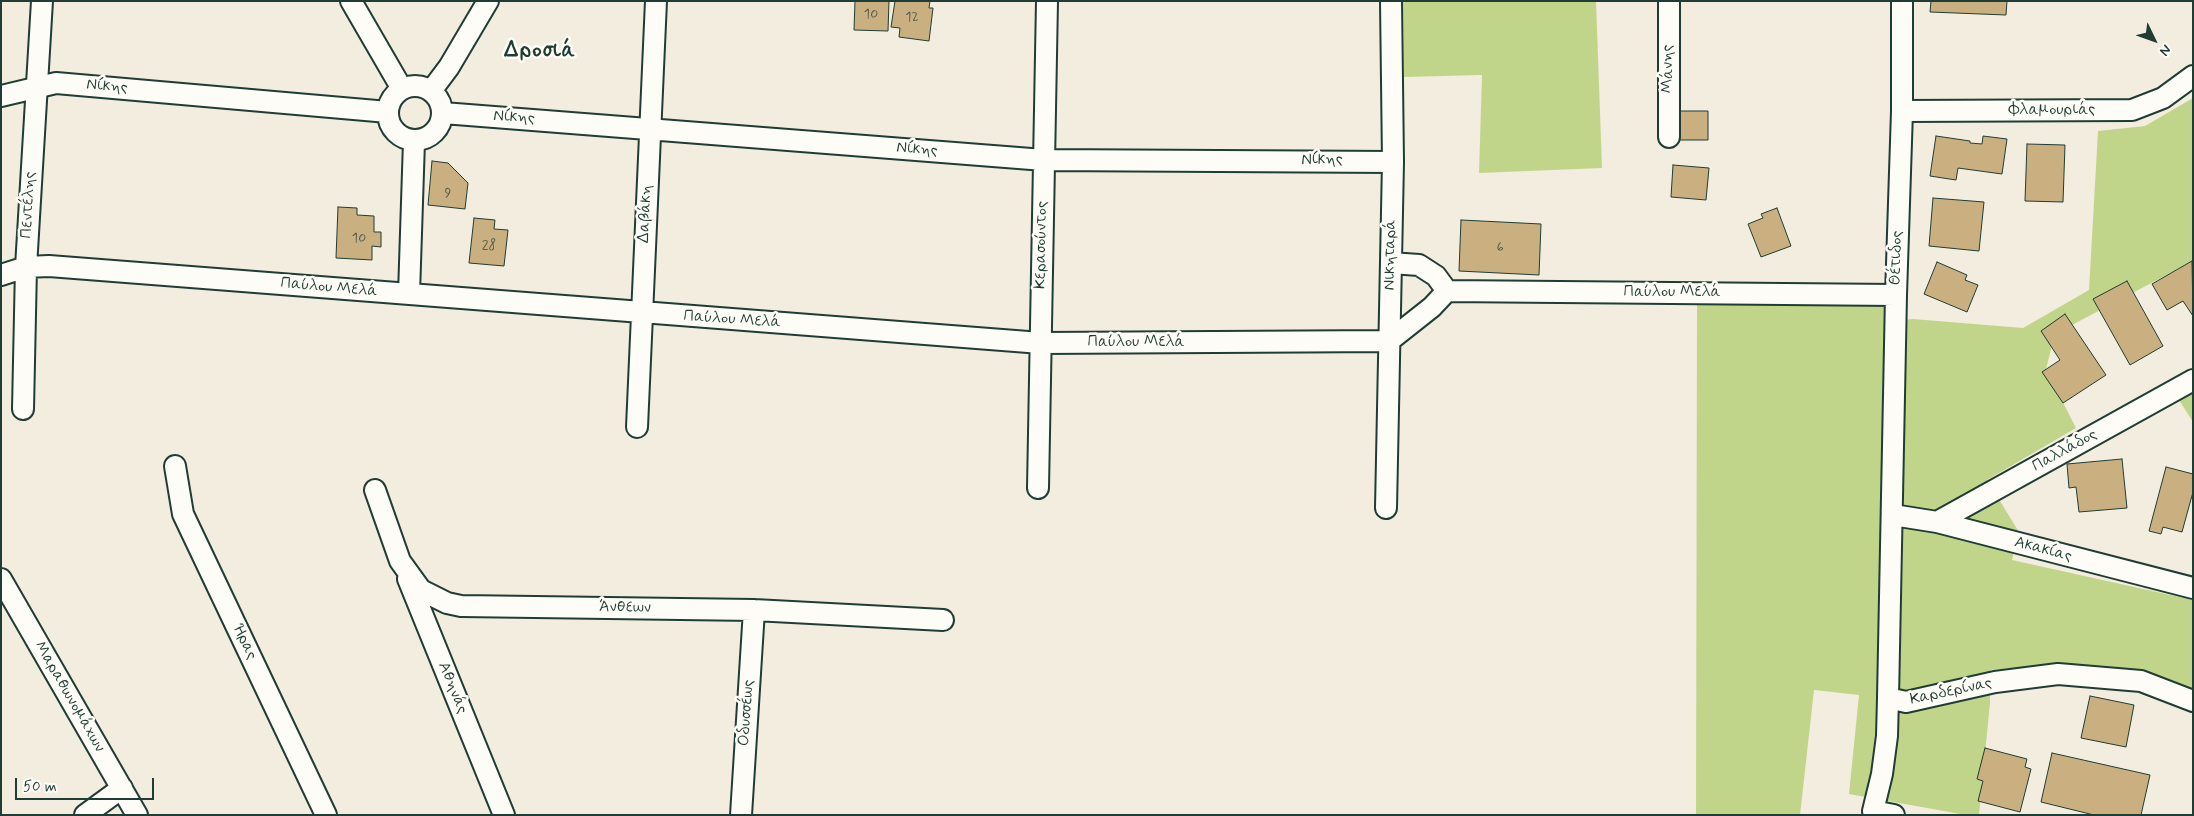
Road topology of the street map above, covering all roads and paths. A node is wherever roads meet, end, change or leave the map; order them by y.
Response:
1 (42, 1) edge
2 (351, 1) edge
3 (488, 1) edge
4 (656, 1) edge
5 (1047, 1) edge
6 (1391, 1) edge
7 (1669, 1) edge
8 (1902, 1) edge
9 (2193, 76) edge
10 (36, 87) junction
11 (402, 89) junction
12 (431, 91) junction
13 (1, 96) edge
14 (1902, 111) junction
15 (388, 112) junction
16 (443, 113) junction
17 (650, 128) junction
18 (1669, 136) dead end
19 (414, 141) junction
20 (1044, 160) junction
21 (1393, 162) junction
22 (1391, 263) junction
23 (26, 267) junction
24 (1, 275) edge
25 (1447, 292) junction
26 (409, 294) junction
27 (1896, 295) junction
28 (642, 313) junction
29 (1389, 341) junction
30 (1041, 343) junction
31 (2193, 380) edge
32 (23, 409) dead end
33 (637, 427) dead end
34 (175, 466) dead end
35 (1038, 488) dead end
36 (375, 490) dead end
37 (1386, 508) dead end
38 (1893, 515) junction
39 (1937, 522) junction
40 (400, 561) junction
41 (1, 579) edge
42 (2193, 588) edge
43 (754, 610) junction
44 (943, 620) dead end
45 (1888, 698) junction
46 (2193, 701) edge
47 (122, 788) junction
48 (1870, 813) edge
49 (85, 815) edge
50 (137, 815) edge
51 (326, 815) edge
52 (504, 815) edge
53 (741, 815) edge
54 (1894, 815) edge

1 - 10 street, Πεντέλης
2 - 11 street
3 - 12 street
4 - 17 street, Δαβάκη
5 - 20 street, Κερασούντος
6 - 21 street, Νικηταρά
7 - 18 street, Μάνης
8 - 14 street, Θέτιδος
9 - 14 street, Φλαμουριάς
10 - 13 street, Νίκης
10 - 15 street, Νίκης
10 - 23 street, Πεντέλης
11 - 12 street
11 - 15 street
12 - 16 street
14 - 27 street, Θέτιδος
15 - 19 street
16 - 17 street, Νίκης
16 - 19 street
17 - 20 street, Νίκης
17 - 28 street, Δαβάκη
19 - 26 street
20 - 21 street, Νίκης
20 - 30 street, Κερασούντος
21 - 22 street, Νικηταρά
22 - 25 street
22 - 29 street, Νικηταρά
23 - 24 street, Παύλου Μελά
23 - 26 street, Παύλου Μελά
23 - 32 street, Πεντέλης
25 - 27 street, Παύλου Μελά
25 - 29 street
26 - 28 street, Παύλου Μελά
27 - 38 street, Θέτιδος
28 - 30 street, Παύλου Μελά
28 - 33 street, Δαβάκη
29 - 30 street, Παύλου Μελά
29 - 37 street, Νικηταρά
30 - 35 street, Κερασούντος
31 - 39 street, Παλλάδος
34 - 51 street, Ήρας
36 - 40 street, Άνθεων
38 - 39 street, Ακακίας
38 - 45 street, Καρδερίνας
39 - 42 street, Ακακίας
40 - 43 street, Άνθεων
40 - 52 street, Αθηνάς
41 - 47 street, Μαραθωνομάχων
43 - 44 street, Άνθεων
43 - 53 street, Οδυσσέως
45 - 46 street, Καρδερίνας
45 - 48 street
47 - 49 street
47 - 50 street, Μαραθωνομάχων
48 - 54 street

